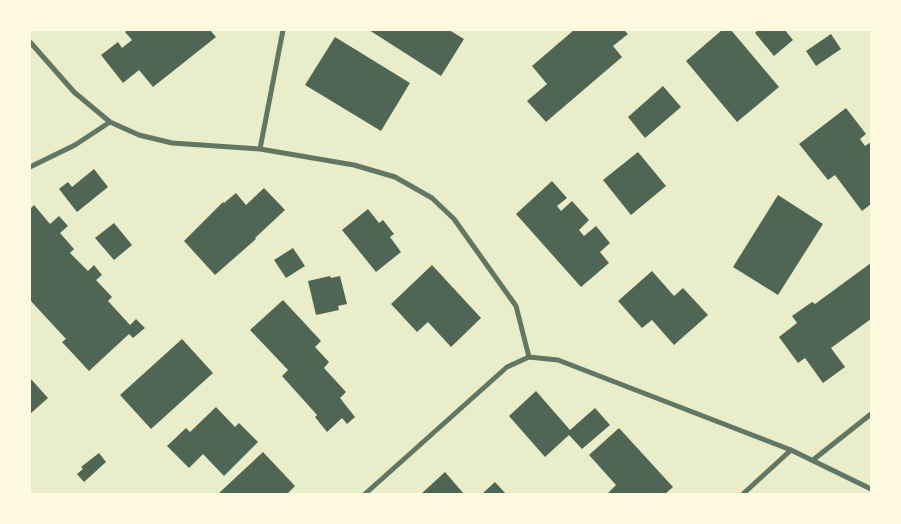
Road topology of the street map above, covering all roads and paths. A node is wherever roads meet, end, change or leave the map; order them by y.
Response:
1 (283, 30) edge
2 (30, 42) edge
3 (110, 122) junction
4 (260, 149) junction
5 (30, 167) edge
6 (529, 356) junction
7 (871, 414) edge
8 (791, 450) junction
9 (813, 460) junction
10 (871, 489) edge
11 (365, 494) edge
12 (743, 494) edge

1 - 4 street
2 - 3 street
3 - 4 street
3 - 5 street
4 - 6 street
6 - 8 street
6 - 11 street
7 - 9 street
8 - 9 street
8 - 12 street
9 - 10 street

